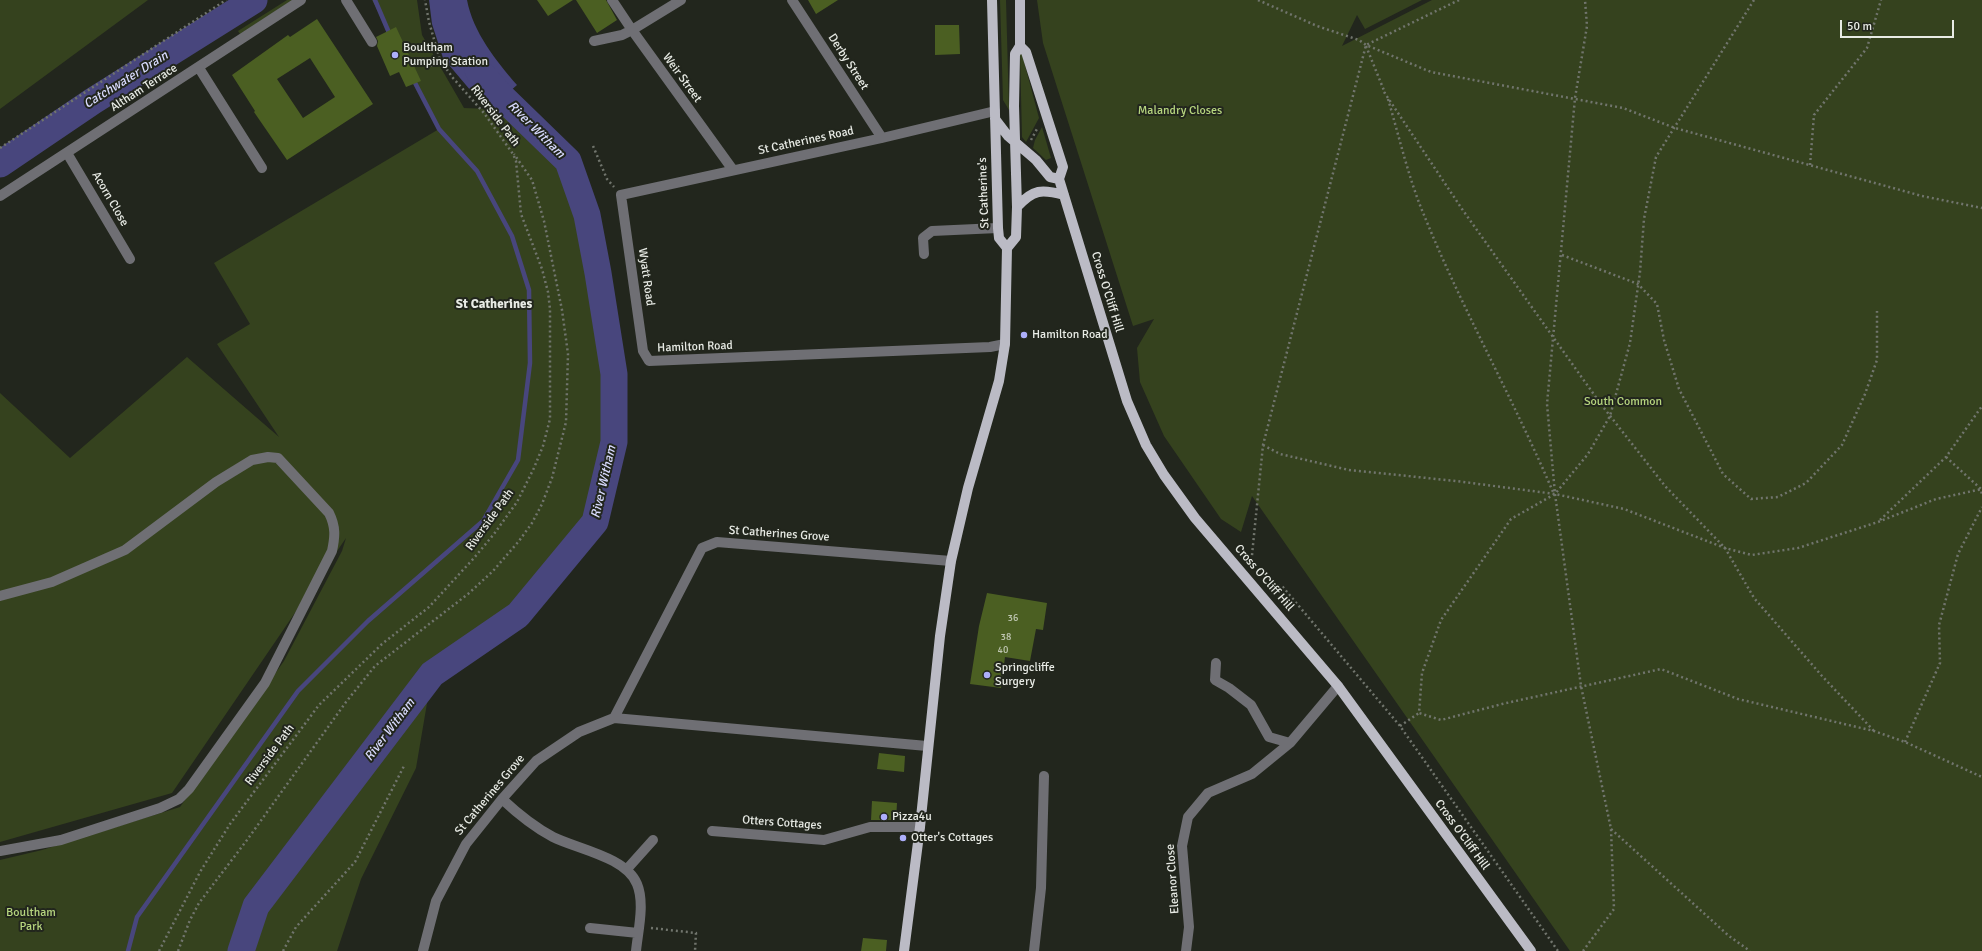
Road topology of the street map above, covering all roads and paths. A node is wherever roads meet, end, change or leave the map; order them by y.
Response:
1 (226, 0) edge
2 (301, 0) edge
3 (346, 0) edge
4 (425, 0) edge
5 (612, 0) edge
6 (681, 0) edge
7 (792, 0) edge
8 (992, 0) edge
9 (1020, 0) edge
10 (1258, 0) edge
11 (1459, 0) edge
12 (1585, 0) edge
13 (1754, 0) edge
14 (1881, 0) edge
15 (632, 30) junction
16 (594, 41) dead end
17 (372, 42) dead end
18 (1366, 45) junction
19 (1020, 46) junction
20 (441, 61) junction
21 (199, 68) junction
22 (426, 68) dead end
23 (1384, 92) dead end
24 (1386, 96) junction
25 (1575, 98) junction
26 (995, 115) junction
27 (1675, 128) junction
28 (882, 138) junction
29 (1014, 141) junction
30 (593, 146) dead end
31 (508, 147) junction
32 (0, 148) edge
33 (67, 153) junction
34 (1810, 164) junction
35 (262, 168) dead end
36 (732, 170) junction
37 (1059, 179) junction
38 (621, 195) junction
39 (0, 196) edge
40 (1064, 196) junction
41 (1017, 207) junction
42 (1982, 208) edge
43 (998, 228) junction
44 (1007, 248) junction
45 (924, 254) dead end
46 (1562, 255) junction
47 (130, 259) dead end
48 (1638, 284) junction
49 (1877, 311) dead end
50 (1554, 337) junction
51 (1006, 344) junction
52 (649, 362) joint
53 (1982, 406) edge
54 (1610, 416) junction
55 (1263, 445) junction
56 (1946, 457) junction
57 (1982, 489) edge
58 (1555, 494) junction
59 (1982, 496) edge
60 (1982, 508) edge
61 (1878, 522) junction
62 (1725, 548) junction
63 (951, 562) junction
64 (1249, 581) junction
65 (0, 596) edge
66 (1216, 663) dead end
67 (1338, 686) junction
68 (1581, 686) junction
69 (1419, 713) junction
70 (614, 718) junction
71 (1400, 726) junction
72 (1874, 731) junction
73 (1905, 742) junction
74 (1290, 743) junction
75 (927, 746) junction
76 (404, 766) dead end
77 (1044, 776) dead end
78 (1982, 777) edge
79 (502, 799) junction
80 (920, 827) junction
81 (1611, 829) junction
82 (712, 831) dead end
83 (653, 840) dead end
84 (0, 851) edge
85 (627, 869) junction
86 (590, 928) dead end
87 (638, 930) junction
88 (159, 951) edge
89 (178, 951) edge
90 (283, 951) edge
91 (422, 951) edge
92 (636, 951) edge
93 (695, 951) edge
94 (904, 951) edge
95 (1034, 951) edge
96 (1186, 951) edge
97 (1531, 951) edge
98 (1558, 951) edge
99 (1583, 951) edge
100 (1750, 951) edge

1 - 32 path
2 - 21 street, Altham Terrace
3 - 17 street
4 - 20 path, Riverside Path
5 - 15 street, Weir Street
6 - 15 street
7 - 28 street, Derby Street
8 - 26 main road, St Catherine's
9 - 19 main road
10 - 18 path
11 - 18 path
12 - 25 path
13 - 27 path
14 - 34 path
15 - 16 street
15 - 36 street, Weir Street
18 - 24 path
18 - 25 path
18 - 55 path
19 - 29 main road
19 - 37 main road
20 - 22 path
20 - 31 path, Riverside Path
21 - 33 street, Altham Terrace
21 - 35 street
23 - 24 path
24 - 50 path
24 - 58 path
25 - 27 path
25 - 46 path
26 - 28 street, St Catherines Road
26 - 29 main road
26 - 43 main road, St Catherine's
27 - 34 path
27 - 48 path
28 - 36 street, St Catherines Road
29 - 37 main road
29 - 41 main road
30 - 38 path
31 - 88 path, Riverside Path
31 - 89 path
33 - 39 street, Altham Terrace
33 - 47 street, Acorn Close
34 - 42 path
36 - 38 street, St Catherines Road
37 - 40 main road, Cross O'Cliff Hill
38 - 52 street, Wyatt Road
40 - 41 main road
40 - 64 main road, Cross O'Cliff Hill
41 - 44 main road
43 - 44 main road, St Catherine's
43 - 45 street
44 - 51 main road
46 - 48 path
46 - 50 path
48 - 49 path
48 - 54 path
50 - 54 path
50 - 58 path
51 - 52 street, Hamilton Road
51 - 63 main road
53 - 56 path
54 - 58 path
54 - 62 path
55 - 58 path
55 - 64 path
56 - 57 path
56 - 61 path
57 - 59 path
57 - 61 path
58 - 62 path
58 - 68 path
58 - 69 path
60 - 73 path
61 - 62 path
62 - 72 path
63 - 70 street, St Catherines Grove
63 - 75 main road
64 - 67 main road, Cross O'Cliff Hill
64 - 71 path
65 - 84 street
66 - 74 street
67 - 74 street, Eleanor Close
67 - 97 main road, Cross O'Cliff Hill
68 - 69 path
68 - 72 path
68 - 81 path
69 - 71 path
70 - 75 street, St Catherines Grove
70 - 79 street, St Catherines Grove
71 - 98 path
72 - 73 path
73 - 78 path
74 - 96 street, Eleanor Close
75 - 80 main road
76 - 90 path
77 - 95 street
79 - 85 street
79 - 91 street, St Catherines Grove
80 - 82 street, Otters Cottages
80 - 94 main road
81 - 99 path
81 - 100 path
83 - 85 street
85 - 87 street
86 - 87 street
87 - 92 street
87 - 93 path

